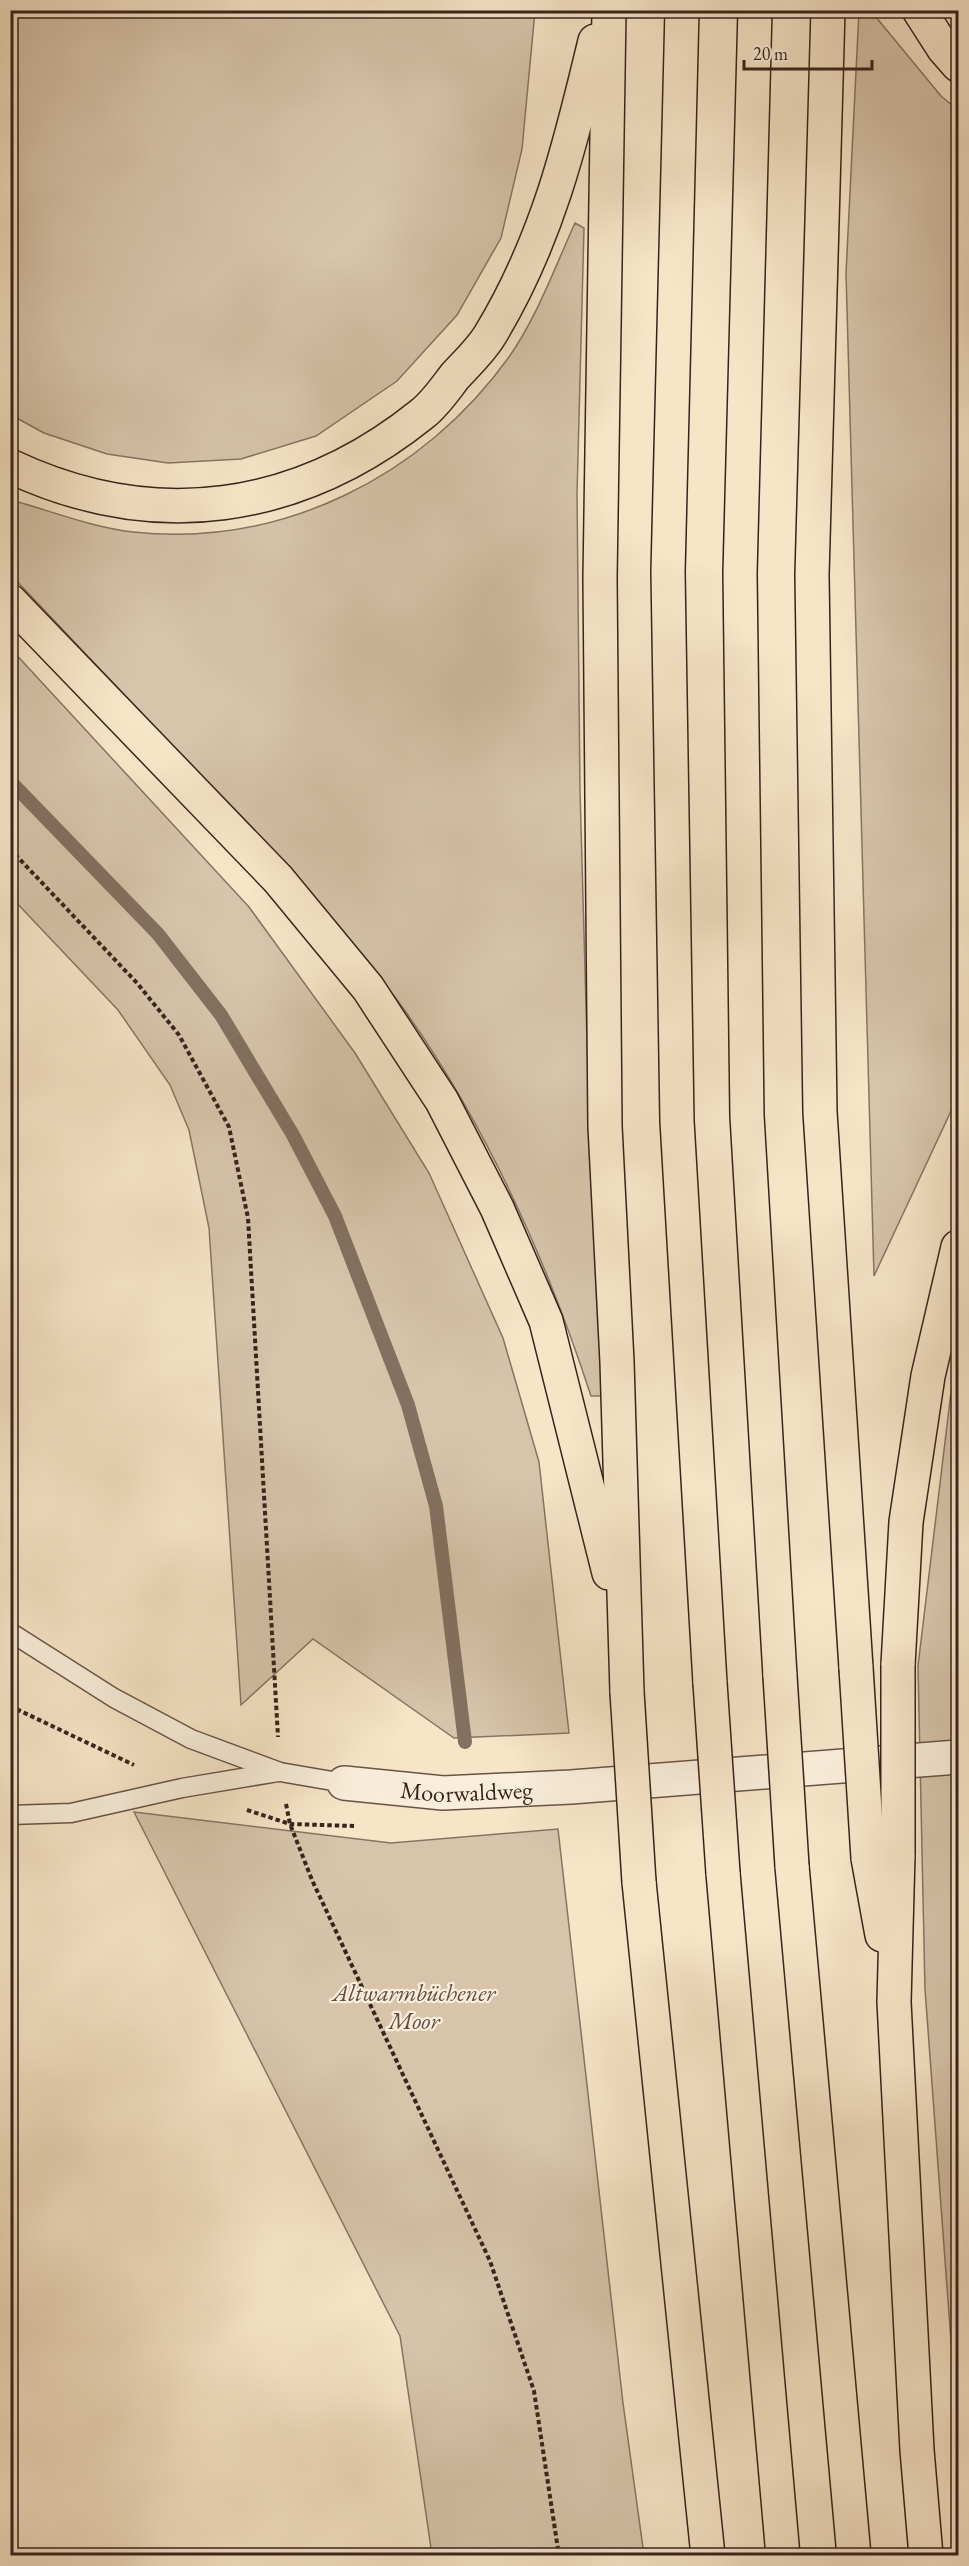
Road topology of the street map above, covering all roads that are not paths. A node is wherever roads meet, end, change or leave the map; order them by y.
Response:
1 (602, 10) edge
2 (609, 10) edge
3 (682, 10) edge
4 (755, 10) edge
5 (828, 10) edge
6 (919, 10) edge
7 (958, 65) edge
8 (10, 466) edge
9 (10, 601) edge
10 (958, 1247) edge
11 (10, 1632) edge
12 (625, 1641) junction
13 (958, 1758) edge
14 (280, 1772) junction
15 (344, 1783) joint
16 (10, 1815) edge
17 (883, 1857) junction
18 (708, 2556) edge
19 (783, 2556) edge
20 (854, 2556) edge
21 (926, 2556) edge

1 - 8 highway
2 - 12 highway
3 - 19 highway, bridge
4 - 20 highway, bridge
5 - 17 highway, bridge
6 - 7 highway
9 - 12 highway
10 - 17 highway, bridge
11 - 14 lane, Moorwaldweg
12 - 18 highway, bridge
13 - 15 street, Moorwaldweg
14 - 15 lane, Moorwaldweg
14 - 16 lane
17 - 21 highway

